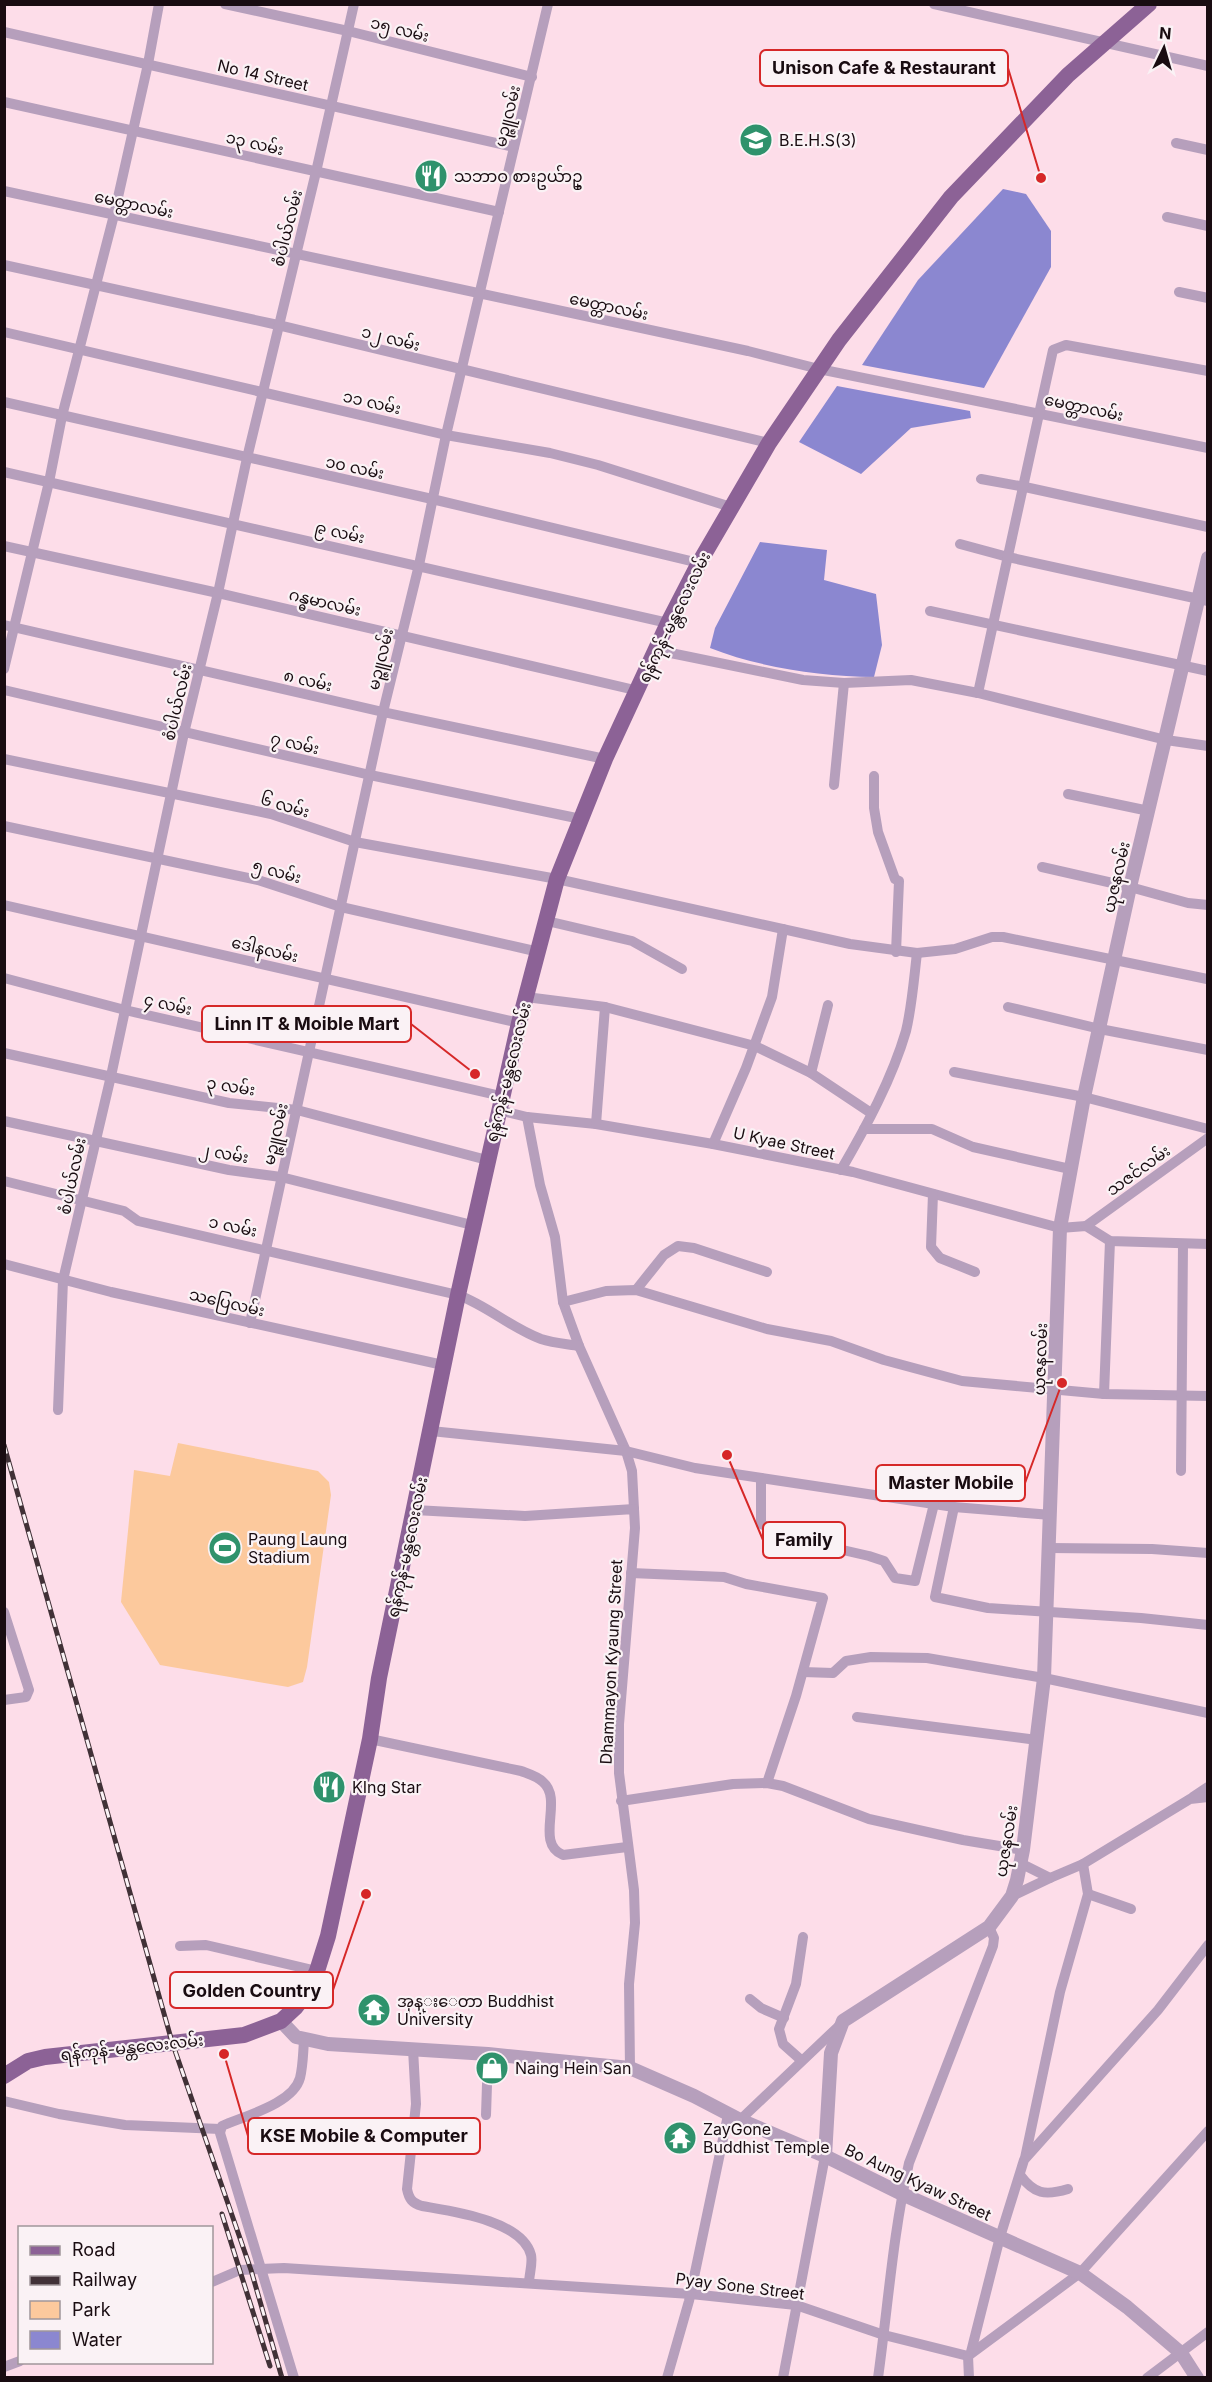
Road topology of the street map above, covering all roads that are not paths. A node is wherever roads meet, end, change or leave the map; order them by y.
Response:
1 (159, 4) edge
2 (225, 4) edge
3 (354, 4) edge
4 (548, 4) edge
5 (934, 4) edge
6 (1149, 4) edge
7 (348, 31) junction
8 (4, 32) edge
9 (1106, 42) junction
10 (148, 64) junction
11 (1208, 66) edge
12 (532, 77) junction
13 (4, 102) edge
14 (330, 105) junction
15 (133, 131) junction
16 (1176, 143) dead end
17 (514, 147) junction
18 (1208, 150) edge
19 (316, 172) junction
20 (4, 191) edge
21 (499, 212) junction
22 (114, 215) junction
23 (1167, 218) dead end
24 (1208, 226) edge
25 (296, 255) junction
26 (4, 265) edge
27 (95, 285) junction
28 (1179, 292) dead end
29 (479, 294) junction
30 (1208, 298) edge
31 (278, 326) junction
32 (4, 332) edge
33 (78, 351) junction
34 (819, 369) junction
35 (462, 371) junction
36 (1208, 371) edge
37 (263, 391) junction
38 (4, 402) edge
39 (1040, 413) junction
40 (62, 416) junction
41 (446, 435) junction
42 (769, 443) junction
43 (1208, 448) edge
44 (246, 458) junction
45 (4, 472) edge
46 (981, 479) dead end
47 (49, 482) junction
48 (1024, 487) junction
49 (432, 499) junction
50 (731, 507) junction
51 (233, 523) junction
52 (1208, 527) edge
53 (960, 544) dead end
54 (4, 546) edge
55 (32, 552) junction
56 (1008, 557) junction
57 (1208, 558) edge
58 (699, 563) junction
59 (419, 565) junction
60 (218, 593) junction
61 (1203, 600) edge
62 (930, 612) dead end
63 (668, 623) junction
64 (993, 625) junction
65 (9, 626) edge
66 (402, 635) junction
67 (656, 650) junction
68 (1182, 666) junction
69 (4, 669) edge
70 (200, 670) junction
71 (1208, 671) edge
72 (844, 683) junction
73 (4, 690) edge
74 (639, 690) junction
75 (978, 693) junction
76 (383, 712) junction
77 (184, 733) junction
78 (1166, 740) junction
79 (1208, 746) edge
80 (4, 759) edge
81 (605, 759) junction
82 (370, 775) junction
83 (874, 776) dead end
84 (834, 784) dead end
85 (1068, 794) dead end
86 (171, 795) junction
87 (1149, 811) junction
88 (581, 819) junction
89 (4, 826) edge
90 (355, 842) junction
91 (158, 859) junction
92 (1042, 867) dead end
93 (557, 879) junction
94 (1130, 887) junction
95 (1208, 904) edge
96 (4, 905) edge
97 (340, 907) junction
98 (547, 921) junction
99 (783, 929) junction
100 (141, 936) junction
101 (896, 951) junction
102 (539, 952) junction
103 (917, 952) junction
104 (1115, 960) junction
105 (682, 969) dead end
106 (4, 978) edge
107 (326, 978) junction
108 (1207, 979) edge
109 (526, 997) junction
110 (828, 1005) dead end
111 (605, 1007) junction
112 (1008, 1007) dead end
113 (125, 1010) junction
114 (519, 1023) junction
115 (1100, 1029) junction
116 (755, 1046) junction
117 (1208, 1050) edge
118 (309, 1052) junction
119 (4, 1053) edge
120 (954, 1072) dead end
121 (811, 1073) junction
122 (111, 1076) junction
123 (1084, 1097) junction
124 (500, 1103) junction
125 (297, 1110) junction
126 (872, 1113) junction
127 (527, 1117) junction
128 (4, 1121) edge
129 (596, 1124) junction
130 (864, 1129) junction
131 (1208, 1129) edge
132 (1208, 1138) edge
133 (94, 1141) junction
134 (713, 1143) junction
135 (487, 1160) junction
136 (1070, 1169) junction
137 (841, 1170) junction
138 (281, 1176) junction
139 (4, 1181) edge
140 (933, 1194) junction
141 (83, 1199) junction
142 (472, 1226) junction
143 (1086, 1226) junction
144 (1060, 1228) junction
145 (1110, 1241) junction
146 (1183, 1244) junction
147 (1208, 1244) edge
148 (266, 1249) junction
149 (4, 1264) edge
150 (767, 1272) dead end
151 (975, 1272) dead end
152 (63, 1280) junction
153 (636, 1290) junction
154 (458, 1295) junction
155 (562, 1302) junction
156 (250, 1323) junction
157 (579, 1346) junction
158 (443, 1365) junction
159 (1056, 1388) junction
160 (1104, 1394) junction
161 (1182, 1395) junction
162 (1208, 1396) edge
163 (58, 1410) dead end
164 (431, 1431) junction
165 (626, 1451) junction
166 (1181, 1471) dead end
167 (761, 1478) junction
168 (934, 1504) junction
169 (954, 1507) junction
170 (634, 1509) junction
171 (415, 1510) junction
172 (1051, 1515) junction
173 (1049, 1548) junction
174 (1208, 1553) edge
175 (631, 1573) junction
176 (4, 1612) edge
177 (1045, 1612) junction
178 (1208, 1625) edge
179 (803, 1672) junction
180 (1044, 1678) junction
181 (4, 1700) edge
182 (1208, 1713) edge
183 (857, 1717) dead end
184 (370, 1739) junction
185 (1037, 1740) junction
186 (767, 1783) junction
187 (1208, 1787) edge
188 (1208, 1797) edge
189 (1190, 1799) junction
190 (621, 1801) junction
191 (627, 1847) junction
192 (1021, 1856) junction
193 (1083, 1864) junction
194 (1050, 1878) junction
195 (1088, 1894) junction
196 (1012, 1896) junction
197 (1131, 1908) dead end
198 (989, 1927) junction
199 (803, 1937) dead end
200 (1208, 1945) edge
201 (180, 1946) dead end
202 (317, 1971) junction
203 (750, 1999) dead end
204 (784, 2018) junction
205 (281, 2021) junction
206 (843, 2021) junction
207 (304, 2041) junction
208 (412, 2049) junction
209 (488, 2055) junction
210 (801, 2060) junction
211 (630, 2068) junction
212 (4, 2076) edge
213 (4, 2101) edge
214 (486, 2115) dead end
215 (734, 2118) junction
216 (220, 2129) junction
217 (1208, 2131) edge
218 (825, 2156) junction
219 (1024, 2160) junction
220 (1020, 2175) junction
221 (1068, 2189) dead end
222 (902, 2194) junction
223 (999, 2237) junction
224 (262, 2269) junction
225 (1080, 2273) junction
226 (213, 2282) edge
227 (529, 2283) junction
228 (691, 2294) junction
229 (796, 2305) junction
230 (1208, 2332) edge
231 (884, 2335) junction
232 (1181, 2353) junction
233 (969, 2354) junction
234 (294, 2378) edge
235 (667, 2378) edge
236 (783, 2378) edge
237 (878, 2378) edge
238 (969, 2378) edge
239 (1147, 2378) edge
240 (1197, 2378) edge

1 - 10 street
2 - 7 street, ၁၅ လမ်း
3 - 7 street, စံပါယ်လမ်း
4 - 12 street, မဉ္ဇူလမ်း
5 - 9 street
6 - 9 main road, ရန်ကုန်-မန္တလေးလမ်း
7 - 12 street, ၁၅ လမ်း
7 - 14 street, စံပါယ်လမ်း
8 - 10 street, No 14 Street
9 - 11 street
9 - 34 main road, ရန်ကုန်-မန္တလေးလမ်း
10 - 14 street, No 14 Street
10 - 15 street
12 - 17 street, မဉ္ဇူလမ်း
13 - 15 street, ၁၃ လမ်း
14 - 17 street, No 14 Street
14 - 19 street, စံပါယ်လမ်း
15 - 19 street, ၁၃ လမ်း
15 - 22 street
16 - 18 street
17 - 21 street, မဉ္ဇူလမ်း
19 - 21 street, ၁၃ လမ်း
19 - 25 street, စံပါယ်လမ်း
20 - 22 street, မေတ္တာလမ်း
21 - 29 street, မဉ္ဇူလမ်း
22 - 25 street, မေတ္တာလမ်း
22 - 27 street
23 - 24 street
25 - 29 street, မေတ္တာလမ်း
25 - 31 street, စံပါယ်လမ်း
26 - 27 street, ၁၂ လမ်း
27 - 31 street, ၁၂ လမ်း
27 - 33 street
28 - 30 street
29 - 34 street, မေတ္တာလမ်း
29 - 35 street, မဉ္ဇူလမ်း
31 - 35 street, ၁၂ လမ်း
31 - 37 street, စံပါယ်လမ်း
32 - 33 street, ၁၁ လမ်း
33 - 37 street, ၁၁ လမ်း
33 - 40 street
34 - 39 street, မေတ္တာလမ်း
34 - 42 main road, ရန်ကုန်-မန္တလေးလမ်း
35 - 41 street, မဉ္ဇူလမ်း
35 - 42 street, ၁၂ လမ်း
36 - 39 street
37 - 41 street, ၁၁ လမ်း
37 - 44 street, စံပါယ်လမ်း
38 - 40 street, ၁၀ လမ်း
39 - 43 street, မေတ္တာလမ်း
39 - 48 street
40 - 44 street, ၁၀ လမ်း
40 - 47 street
41 - 49 street, မဉ္ဇူလမ်း
41 - 50 street, ၁၁ လမ်း
42 - 50 main road, ရန်ကုန်-မန္တလေးလမ်း
44 - 49 street, ၁၀ လမ်း
44 - 51 street, စံပါယ်လမ်း
45 - 47 street, ၉ လမ်း
46 - 48 street
47 - 51 street, ၉ လမ်း
47 - 55 street
48 - 52 street
48 - 56 street
49 - 58 street, ၁၀ လမ်း
49 - 59 street, မဉ္ဇူလမ်း
50 - 58 main road, ရန်ကုန်-မန္တလေးလမ်း
51 - 59 street, ၉ လမ်း
51 - 60 street, စံပါယ်လမ်း
53 - 56 street
54 - 55 street, ဂန္ဓမာလမ်း
55 - 60 street, ဂန္ဓမာလမ်း
55 - 65 street
56 - 61 street
56 - 64 street
57 - 61 street, ယုဇနလမ်း
58 - 63 main road, ရန်ကုန်-မန္တလေးလမ်း
59 - 63 street, ၉ လမ်း
59 - 66 street, မဉ္ဇူလမ်း
60 - 66 street, ဂန္ဓမာလမ်း
60 - 70 street, စံပါယ်လမ်း
61 - 68 street, ယုဇနလမ်း
62 - 64 street
63 - 67 main road, ရန်ကုန်-မန္တလေးလမ်း
64 - 68 street
64 - 75 street
65 - 69 street
65 - 70 street, ၈ လမ်း
66 - 74 street, ဂန္ဓမာလမ်း
66 - 76 street, မဉ္ဇူလမ်း
67 - 72 street
67 - 74 main road, ရန်ကုန်-မန္တလေးလမ်း
68 - 71 street
68 - 78 street, ယုဇနလမ်း
70 - 76 street, ၈ လမ်း
70 - 77 street, စံပါယ်လမ်း
72 - 75 street
72 - 84 street
73 - 77 street, ၇ လမ်း
74 - 81 main road, ရန်ကုန်-မန္တလေးလမ်း
75 - 78 street
76 - 81 street, ၈ လမ်း
76 - 82 street, မဉ္ဇူလမ်း
77 - 82 street, ၇ လမ်း
77 - 86 street, စံပါယ်လမ်း
78 - 79 street
78 - 87 street, ယုဇနလမ်း
80 - 86 street, ၆ လမ်း
81 - 88 main road, ရန်ကုန်-မန္တလေးလမ်း
82 - 88 street, ၇ လမ်း
82 - 90 street, မဉ္ဇူလမ်း
83 - 101 street
85 - 87 street
86 - 90 street, ၆ လမ်း
86 - 91 street, စံပါယ်လမ်း
87 - 94 street, ယုဇနလမ်း
88 - 93 main road, ရန်ကုန်-မန္တလေးလမ်း
89 - 91 street, ၅ လမ်း
90 - 93 street, ၆ လမ်း
90 - 97 street, မဉ္ဇူလမ်း
91 - 97 street, ၅ လမ်း
91 - 100 street, စံပါယ်လမ်း
92 - 94 street
93 - 98 main road, ရန်ကုန်-မန္တလေးလမ်း
93 - 99 street, ၆ လမ်း
94 - 95 street
94 - 104 street, ယုဇနလမ်း
96 - 100 street, ဒေါနလမ်း
97 - 102 street, ၅ လမ်း
97 - 107 street, မဉ္ဇူလမ်း
98 - 102 main road, ရန်ကုန်-မန္တလေးလမ်း
98 - 105 street
99 - 101 street, ၆ လမ်း
99 - 116 street
100 - 107 street, ဒေါနလမ်း
100 - 113 street, စံပါယ်လမ်း
101 - 103 street, ၆ လမ်း
102 - 109 main road, ရန်ကုန်-မန္တလေးလမ်း
103 - 104 street, ၆ လမ်း
103 - 126 street
104 - 108 street, ၆ လမ်း
104 - 115 street, ယုဇနလမ်း
106 - 113 street, ၄ လမ်း
107 - 114 street, ဒေါနလမ်း
107 - 118 street, မဉ္ဇူလမ်း
109 - 111 street
109 - 114 main road, ရန်ကုန်-မန္တလေးလမ်း
110 - 121 street
111 - 116 street
111 - 129 street
112 - 115 street
113 - 118 street, ၄ လမ်း
113 - 122 street, စံပါယ်လမ်း
114 - 124 main road, ရန်ကုန်-မန္တလေးလမ်း
115 - 117 street
115 - 123 street, ယုဇနလမ်း
116 - 121 street
116 - 134 street
118 - 124 street, ၄ လမ်း
118 - 125 street, မဉ္ဇူလမ်း
119 - 122 street, ၃ လမ်း
120 - 123 street
121 - 126 street
122 - 125 street, ၃ လမ်း
122 - 133 street, စံပါယ်လမ်း
123 - 131 street
123 - 136 street, ယုဇနလမ်း
124 - 127 street, U Kyae Street
124 - 135 main road, ရန်ကုန်-မန္တလေးလမ်း
125 - 135 street, ၃ လမ်း
125 - 138 street, မဉ္ဇူလမ်း
126 - 130 street
127 - 129 street, U Kyae Street
127 - 155 street, Dhammayon Kyaung Street
128 - 133 street, ၂ လမ်း
129 - 134 street, U Kyae Street
130 - 136 street
130 - 137 street
132 - 143 street, သဇင်လမ်း
133 - 138 street, ၂ လမ်း
133 - 141 street, စံပါယ်လမ်း
134 - 137 street, U Kyae Street
135 - 142 main road, ရန်ကုန်-မန္တလေးလမ်း
136 - 144 street, ယုဇနလမ်း
137 - 140 street, U Kyae Street
138 - 142 street, ၂ လမ်း
138 - 148 street, မဉ္ဇူလမ်း
139 - 141 street, ၁ လမ်း
140 - 144 street, U Kyae Street
140 - 151 street
141 - 148 street, ၁ လမ်း
141 - 152 street, စံပါယ်လမ်း
142 - 154 main road, ရန်ကုန်-မန္တလေးလမ်း
143 - 144 street, U Kyae Street
143 - 145 street
144 - 159 street, ယုဇနလမ်း
145 - 146 street
145 - 160 street
146 - 147 street
146 - 161 street
148 - 154 street, ၁ လမ်း
148 - 156 street, မဉ္ဇူလမ်း
149 - 152 street, သပြေလမ်း
150 - 153 street
152 - 156 street, သပြေလမ်း
152 - 163 street, စံပါယ်လမ်း
153 - 155 street
153 - 159 street
154 - 157 street, ၁ လမ်း
154 - 158 main road, ရန်ကုန်-မန္တလေးလမ်း
155 - 157 street, Dhammayon Kyaung Street
156 - 158 street, သပြေလမ်း
157 - 165 street, Dhammayon Kyaung Street
158 - 164 main road, ရန်ကုန်-မန္တလေးလမ်း
159 - 160 street
159 - 172 street, ယုဇနလမ်း
160 - 161 street
161 - 162 street
161 - 166 street
164 - 165 street
164 - 171 main road, ရန်ကုန်-မန္တလေးလမ်း
165 - 167 street
165 - 170 street, Dhammayon Kyaung Street
167 - 168 street
167 - 168 street
168 - 169 street
169 - 172 street
169 - 177 street
170 - 171 street
170 - 175 street, Dhammayon Kyaung Street
171 - 184 main road, ရန်ကုန်-မန္တလေးလမ်း
172 - 173 street, ယုဇနလမ်း
173 - 174 street
173 - 177 street, ယုဇနလမ်း
175 - 179 street
175 - 190 street, Dhammayon Kyaung Street
176 - 181 street
177 - 178 street
177 - 180 street, ယုဇနလမ်း
179 - 180 street
179 - 186 street
180 - 182 street
180 - 185 street, ယုဇနလမ်း
183 - 185 street
184 - 191 street
184 - 202 main road, ရန်ကုန်-မန္တလေးလမ်း
185 - 192 street, ယုဇနလမ်း
186 - 190 street
186 - 192 street
187 - 189 street
188 - 189 street
189 - 193 street
190 - 191 street, Dhammayon Kyaung Street
191 - 211 street, Dhammayon Kyaung Street
192 - 194 street
192 - 196 street, ယုဇနလမ်း
193 - 194 street
193 - 195 street
194 - 196 street
195 - 197 street
195 - 219 street
196 - 198 street, ယုဇနလမ်း
198 - 206 street, ယုဇနလမ်း
198 - 222 street
199 - 204 street
200 - 219 street
201 - 202 street
202 - 205 main road, ရန်ကုန်-မန္တလေးလမ်း
203 - 204 street
204 - 210 street
205 - 207 street
205 - 212 main road, ရန်ကုန်-မန္တလေးလမ်း
206 - 210 street
206 - 218 street
207 - 208 street, Bo Aung Kyaw Street
207 - 216 street
208 - 209 street, Bo Aung Kyaw Street
208 - 227 street
209 - 211 street, Bo Aung Kyaw Street
209 - 214 street
210 - 215 street
211 - 215 street, Bo Aung Kyaw Street
213 - 216 street
215 - 218 street, Bo Aung Kyaw Street
215 - 228 street
216 - 224 street
217 - 225 street
218 - 222 street, Bo Aung Kyaw Street
218 - 229 street
219 - 220 street
220 - 221 street
220 - 223 street
222 - 223 street, Bo Aung Kyaw Street
222 - 231 street
223 - 225 street, Bo Aung Kyaw Street
223 - 233 street
224 - 226 street, Pyay Sone Street
224 - 227 street, Pyay Sone Street
224 - 234 street
225 - 232 street, Bo Aung Kyaw Street
225 - 233 street
227 - 228 street, Pyay Sone Street
228 - 229 street, Pyay Sone Street
228 - 235 street
229 - 231 street, Pyay Sone Street
229 - 236 street
230 - 232 street
231 - 233 street, Pyay Sone Street
231 - 237 street
232 - 239 street
232 - 240 street, Bo Aung Kyaw Street
233 - 238 street

